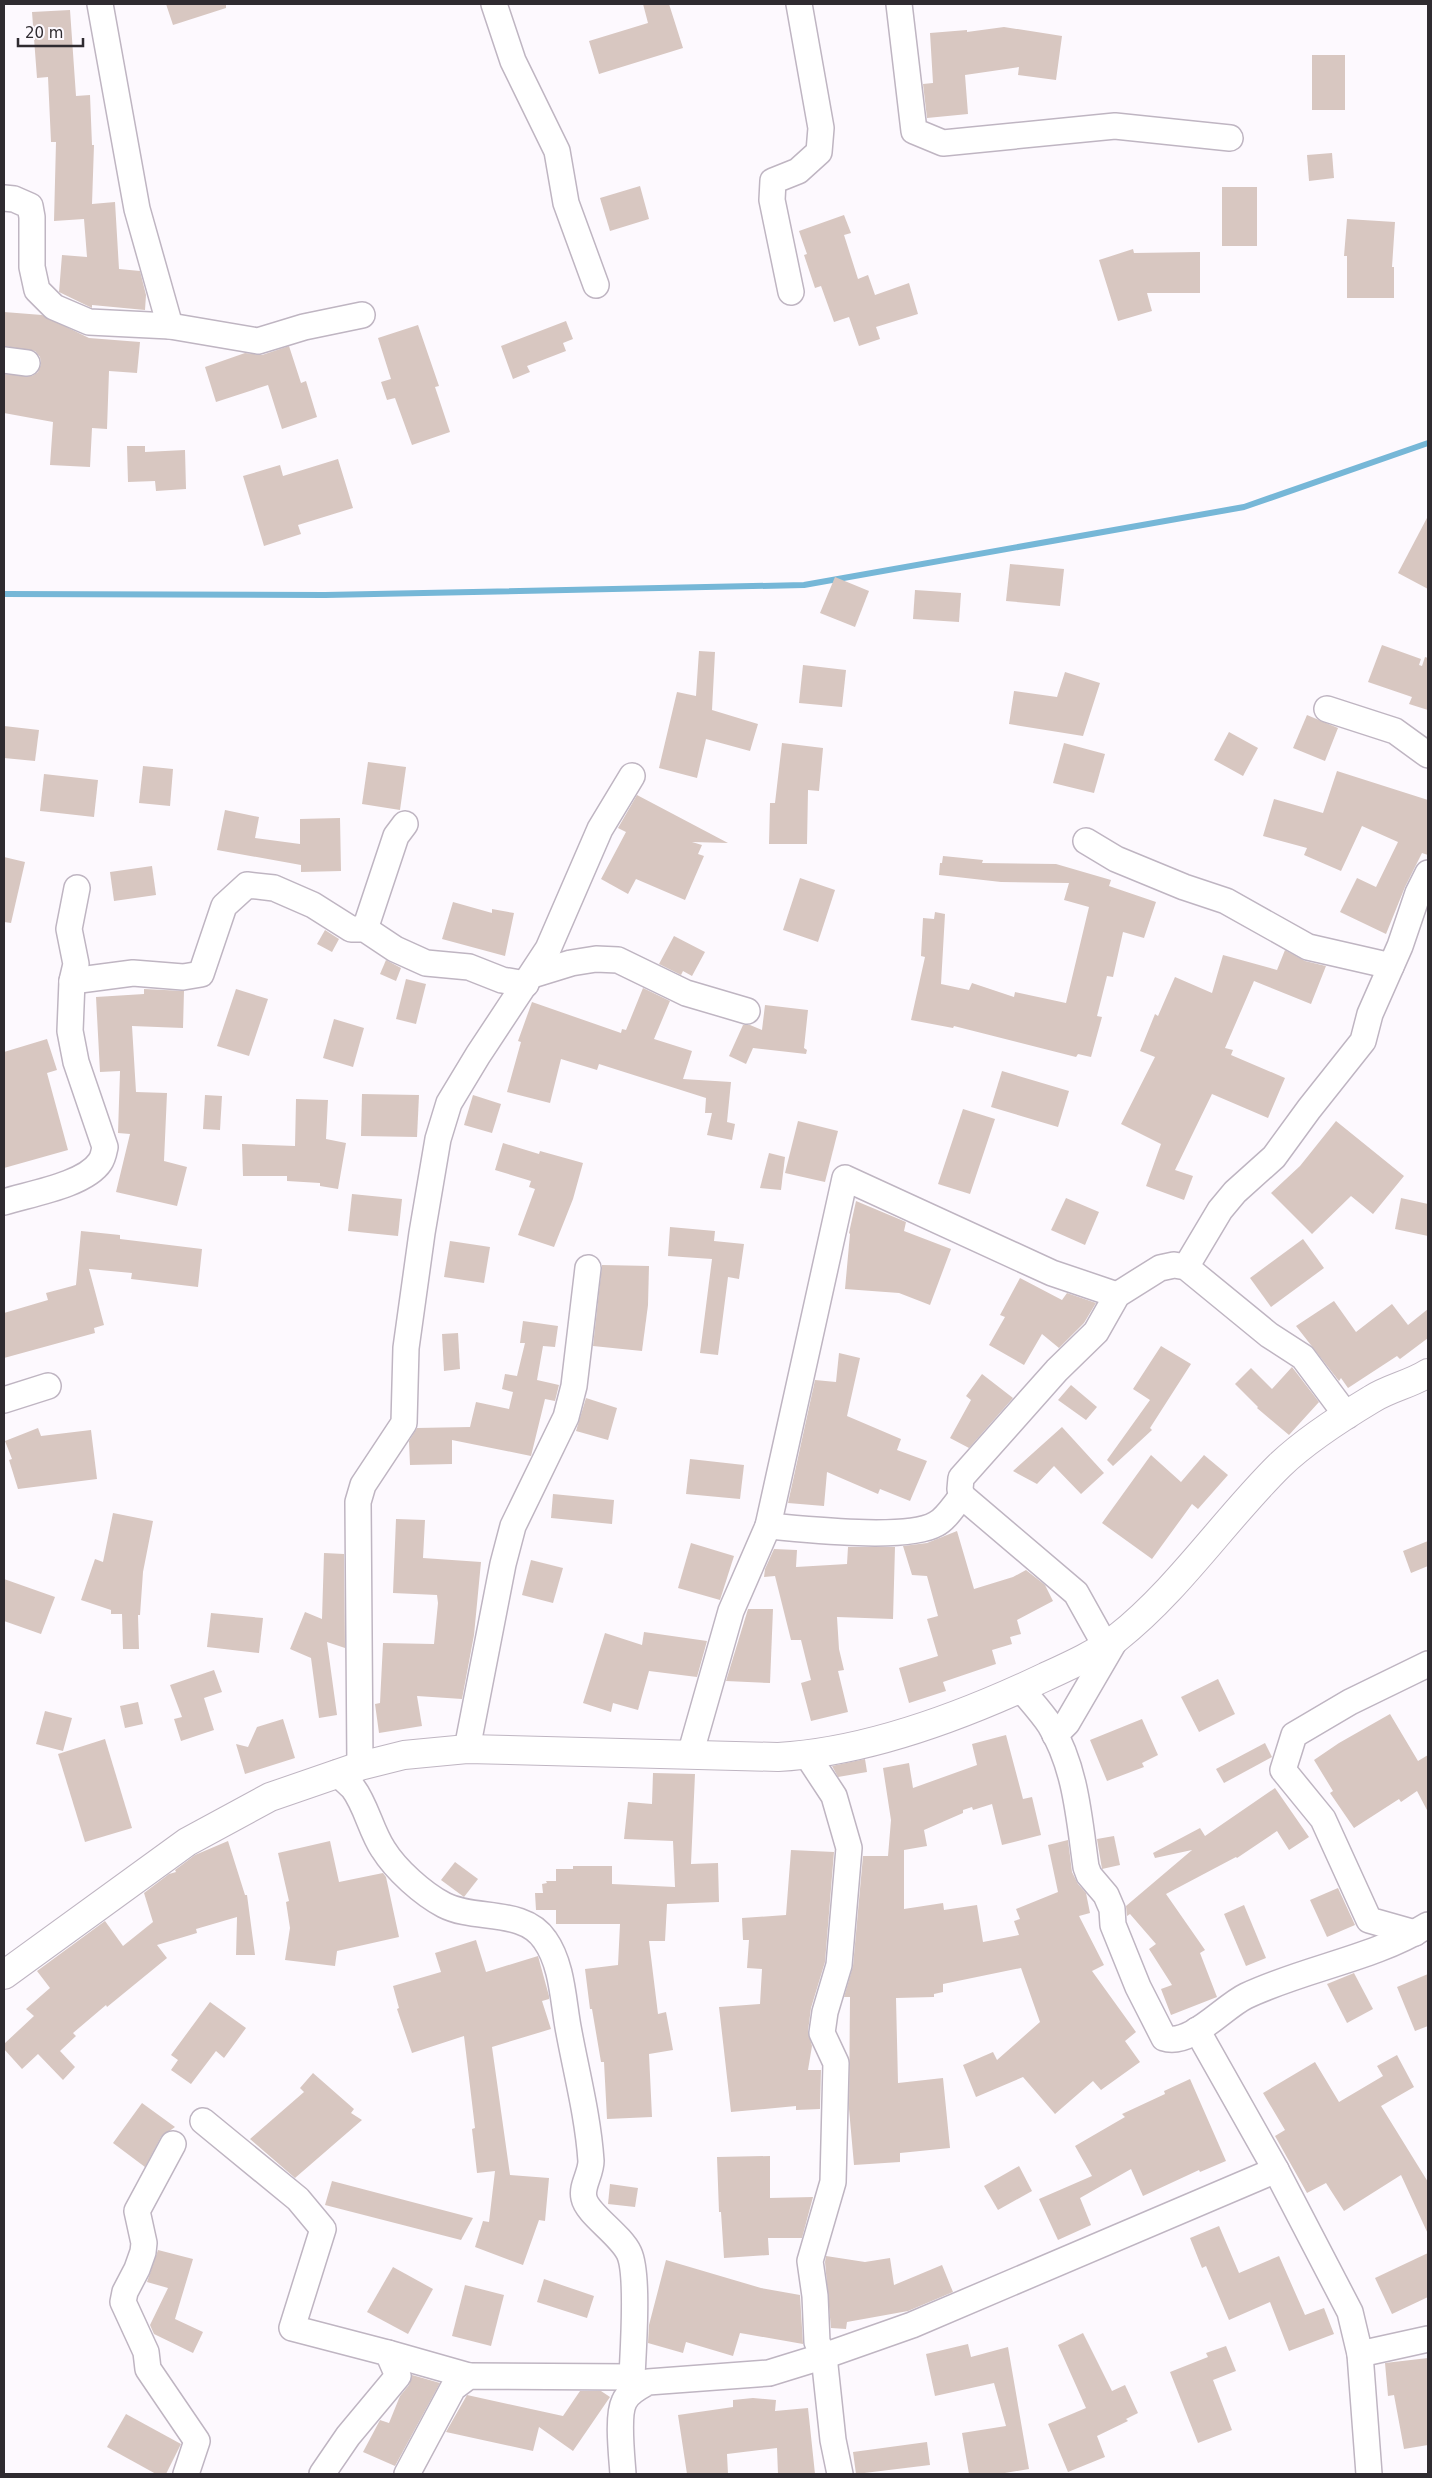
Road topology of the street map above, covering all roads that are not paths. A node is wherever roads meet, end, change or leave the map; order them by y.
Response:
1 (100, 4) edge
2 (494, 4) edge
3 (800, 4) edge
4 (899, 4) edge
5 (1230, 138) dead end
6 (4, 198) edge
7 (596, 285) dead end
8 (791, 292) dead end
9 (362, 315) dead end
10 (170, 326) junction
11 (1327, 709) dead end
12 (1428, 755) edge
13 (632, 776) dead end
14 (405, 824) dead end
15 (1086, 841) dead end
16 (1428, 873) edge
17 (77, 888) dead end
18 (364, 930) junction
19 (1392, 966) junction
20 (529, 980) junction
21 (72, 981) junction
22 (747, 1011) dead end
23 (4, 1202) edge
24 (1186, 1267) junction
25 (588, 1268) dead end
26 (1117, 1294) junction
27 (1428, 1373) edge
28 (48, 1386) dead end
29 (4, 1400) edge
30 (1347, 1416) junction
31 (962, 1496) junction
32 (768, 1526) junction
33 (1110, 1642) junction
34 (1428, 1664) edge
35 (1021, 1689) junction
36 (1055, 1735) junction
37 (467, 1749) junction
38 (690, 1755) junction
39 (807, 1755) junction
40 (348, 1769) junction
41 (1422, 1929) edge
42 (4, 1975) edge
43 (1197, 2030) junction
44 (204, 2121) dead end
45 (174, 2144) dead end
46 (1276, 2170) junction
47 (1428, 2339) edge
48 (388, 2352) junction
49 (1360, 2354) junction
50 (824, 2356) junction
51 (470, 2376) junction
52 (634, 2383) junction
53 (186, 2474) edge
54 (322, 2474) edge
55 (407, 2474) edge
56 (623, 2474) edge
57 (840, 2474) edge
58 (1370, 2474) edge

1 - 10 street
2 - 7 street
3 - 8 street
4 - 5 street
6 - 10 street
9 - 10 street
11 - 12 street
13 - 20 street
14 - 18 street
15 - 19 street
16 - 19 street
17 - 21 street
18 - 20 street
18 - 21 street
19 - 24 street
20 - 22 street
20 - 40 street
21 - 23 street
24 - 26 street
24 - 30 street
25 - 37 street
26 - 31 street
26 - 32 street
27 - 30 street
28 - 29 street
30 - 33 street
31 - 32 street
31 - 33 street
32 - 38 street
33 - 35 street
33 - 36 street
34 - 41 street
35 - 36 street
35 - 39 street
36 - 43 street
37 - 38 street
37 - 40 street
38 - 39 street
39 - 50 street
40 - 42 street
40 - 52 street
41 - 43 street
43 - 46 street
44 - 48 street
45 - 53 street
46 - 49 street
46 - 50 street
47 - 49 street
48 - 51 street
48 - 54 street
49 - 58 street
50 - 52 street
50 - 57 street
51 - 52 street
51 - 55 street
52 - 56 street

